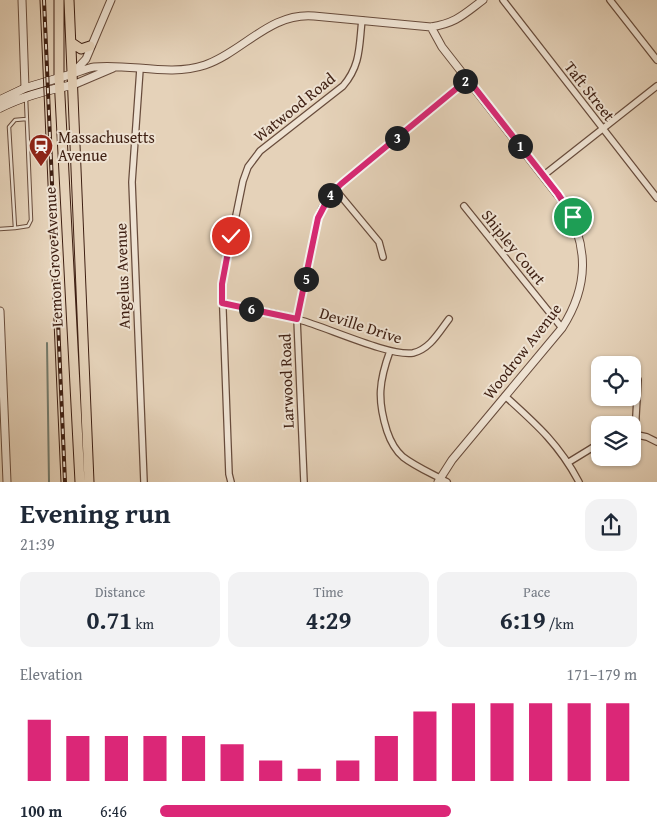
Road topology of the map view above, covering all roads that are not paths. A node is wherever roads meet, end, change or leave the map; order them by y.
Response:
1 (22, 0) edge
2 (59, 0) edge
3 (69, 0) edge
4 (110, 0) edge
5 (483, 0) edge
6 (503, 0) edge
7 (610, 0) edge
8 (362, 20) junction
9 (431, 27) junction
10 (72, 43) junction
11 (90, 46) junction
12 (657, 60) edge
13 (116, 67) junction
14 (140, 69) junction
15 (72, 74) junction
16 (59, 77) junction
17 (468, 79) junction
18 (73, 84) junction
19 (657, 86) edge
20 (59, 88) junction
21 (26, 92) junction
22 (0, 100) edge
23 (0, 108) edge
24 (26, 119) junction
25 (602, 129) junction
26 (544, 175) junction
27 (335, 189) junction
28 (657, 198) edge
29 (464, 206) dead end
30 (15, 228) junction
31 (0, 229) edge
32 (383, 258) dead end
33 (222, 303) junction
34 (0, 311) edge
35 (297, 319) junction
36 (449, 319) dead end
37 (562, 328) junction
38 (390, 351) junction
39 (505, 396) junction
40 (641, 436) edge
41 (657, 442) edge
42 (591, 448) edge
43 (569, 462) junction
44 (439, 479) edge
45 (7, 482) edge
46 (80, 482) edge
47 (89, 482) edge
48 (144, 482) edge
49 (231, 482) edge
50 (304, 482) edge
51 (447, 482) edge
52 (579, 482) edge

1 - 21 street
2 - 16 main road, Lemon Grove Avenue
3 - 10 main road, Lemon Grove Avenue
4 - 11 street
5 - 9 street
6 - 25 street, Taft Street
7 - 12 street
8 - 9 street
8 - 14 street
8 - 33 street, Watwood Road
9 - 17 street, Woodrow Avenue
10 - 11 main road
10 - 15 main road, Lemon Grove Avenue
11 - 15 street
13 - 14 street
13 - 15 street
13 - 18 street
14 - 48 street, Angelus Avenue
15 - 16 main road
15 - 18 main road, Lemon Grove Avenue
16 - 20 main road, Lemon Grove Avenue
16 - 21 main road
17 - 26 street, Woodrow Avenue
17 - 27 street, Larwood Road
18 - 20 main road
18 - 47 main road, Lemon Grove Avenue
19 - 25 street
20 - 21 main road
20 - 46 main road, Lemon Grove Avenue
21 - 22 main road
21 - 23 main road
21 - 24 lane
24 - 30 lane
24 - 30 lane
25 - 26 street
25 - 28 street, Taft Street
26 - 37 street, Woodrow Avenue
27 - 32 street
27 - 35 street, Larwood Road
29 - 37 street, Shipley Court
30 - 31 lane
33 - 35 street, Deville Drive
33 - 49 street, Watwood Road
34 - 45 street
35 - 38 street, Deville Drive
35 - 50 street, Larwood Road
36 - 38 street, Deville Drive
37 - 39 street, Woodrow Avenue
38 - 44 street
39 - 43 street
39 - 44 street, Woodrow Avenue
40 - 41 street
42 - 43 street
43 - 52 street
44 - 51 street

